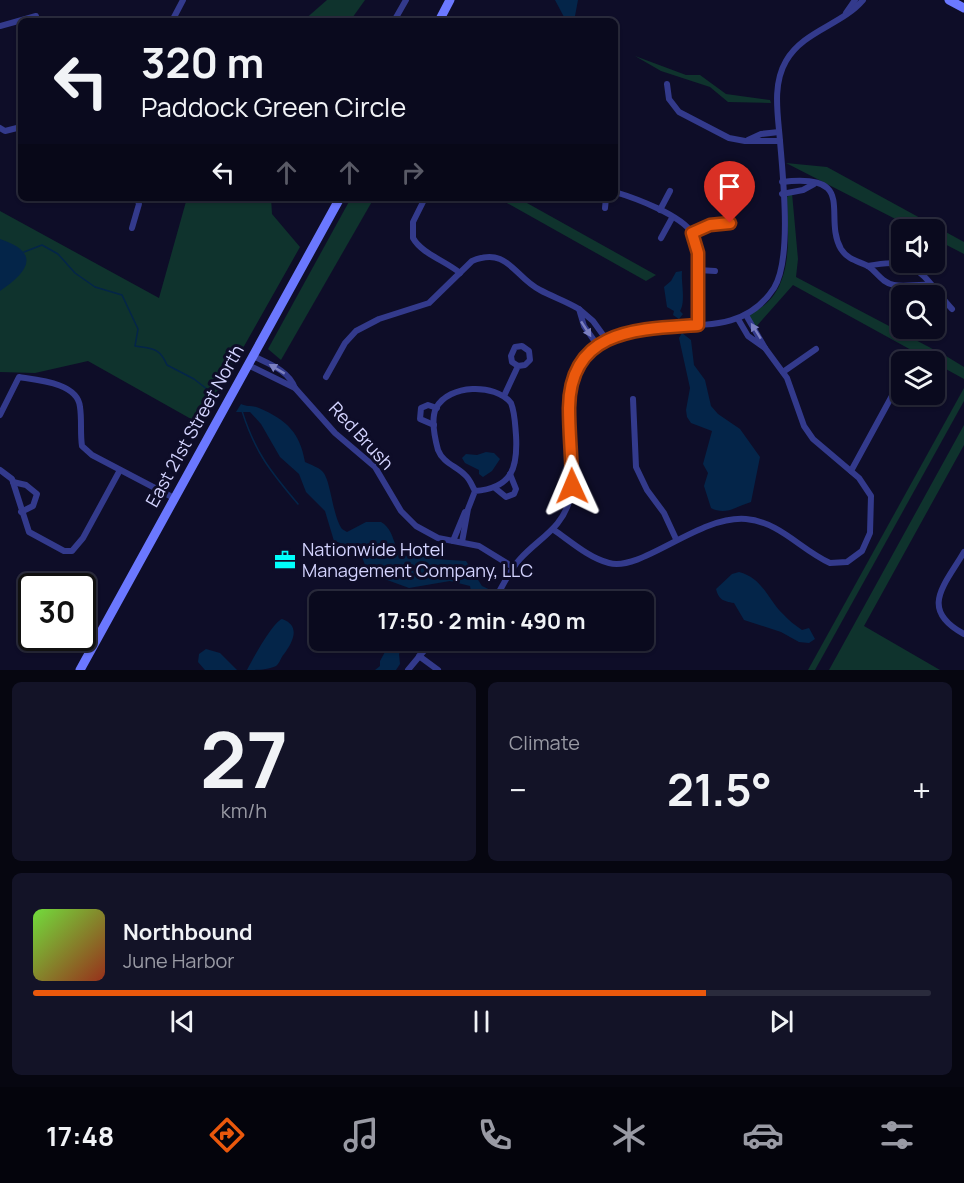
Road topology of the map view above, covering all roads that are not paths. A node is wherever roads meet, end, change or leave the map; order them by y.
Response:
1 (183, 0) edge
2 (406, 0) edge
3 (450, 0) edge
4 (855, 0) edge
5 (863, 0) edge
6 (950, 0) edge
7 (964, 8) edge
8 (36, 15) dead end
9 (844, 16) junction
10 (26, 18) edge
11 (174, 18) edge
12 (396, 18) edge
13 (440, 18) edge
14 (18, 20) edge
15 (0, 26) edge
16 (667, 84) dead end
17 (0, 128) edge
18 (18, 128) edge
19 (779, 132) junction
20 (745, 141) junction
21 (780, 141) junction
22 (782, 182) junction
23 (815, 183) junction
24 (670, 191) dead end
25 (618, 193) edge
26 (782, 194) junction
27 (138, 201) edge
28 (338, 201) edge
29 (424, 201) edge
30 (606, 201) edge
31 (605, 208) dead end
32 (660, 210) junction
33 (672, 218) junction
34 (730, 223) dead end
35 (132, 228) dead end
36 (692, 233) junction
37 (661, 238) dead end
38 (868, 266) junction
39 (698, 270) junction
40 (715, 271) dead end
41 (460, 273) junction
42 (892, 285) edge
43 (930, 285) edge
44 (945, 301) edge
45 (579, 309) junction
46 (952, 309) dead end
47 (746, 315) junction
48 (738, 319) junction
49 (698, 325) junction
50 (606, 339) junction
51 (598, 346) junction
52 (765, 348) junction
53 (816, 349) dead end
54 (254, 356) junction
55 (248, 365) junction
56 (518, 366) dead end
57 (783, 372) junction
58 (326, 377) dead end
59 (295, 388) junction
60 (504, 396) junction
61 (891, 398) edge
62 (633, 399) dead end
63 (437, 408) junction
64 (0, 416) edge
65 (434, 424) junction
66 (0, 470) edge
67 (120, 470) junction
68 (851, 471) junction
69 (510, 474) junction
70 (13, 482) junction
71 (495, 488) junction
72 (476, 491) junction
73 (174, 498) junction
74 (468, 509) junction
75 (21, 512) junction
76 (554, 530) junction
77 (676, 539) junction
78 (453, 541) junction
79 (462, 542) junction
80 (964, 552) edge
81 (513, 567) junction
82 (499, 591) edge
83 (964, 634) edge
84 (423, 651) edge
85 (419, 656) junction
86 (80, 670) edge
87 (408, 670) edge
88 (438, 670) edge

1 - 11 street
2 - 12 street
3 - 13 main road
4 - 9 street
5 - 9 street
6 - 7 main road
8 - 10 street
9 - 19 street
14 - 15 street
16 - 20 street
17 - 18 street
19 - 20 street
19 - 21 street
20 - 21 street
21 - 22 street
22 - 23 street
22 - 26 street
23 - 26 street
23 - 38 street
24 - 32 street
25 - 32 street
26 - 47 street
27 - 35 street
28 - 54 main road, East 21st Street North
29 - 41 street
30 - 31 street
32 - 33 street
33 - 36 street
33 - 37 street
34 - 36 street
36 - 39 street
38 - 42 street
38 - 43 street
39 - 40 street
39 - 49 street
41 - 45 street
41 - 58 street
44 - 46 street
45 - 50 street
45 -> 51 street
47 - 48 street
52 -> 47 street
48 - 49 street
48 - 52 street
49 - 50 street
50 - 51 street
51 - 76 street
52 - 57 street
53 - 57 street
54 - 55 main road, East 21st Street North
59 -> 54 street, Red Brush
55 - 59 street, Red Brush
55 - 73 main road, East 21st Street North
56 - 60 street
57 - 68 street
59 - 78 street, Red Brush
60 - 63 street
60 - 69 street
61 - 68 street
62 - 77 street
63 - 65 street
63 - 65 street
64 - 67 street
65 - 72 street
66 - 70 street
67 - 73 street
67 - 75 street
68 - 77 street
69 - 71 street
69 - 71 street
70 - 75 street
70 - 75 street
71 - 72 street
72 - 74 street
73 - 86 main road, East 21st Street North
74 - 78 street
74 - 79 street
76 - 77 street
76 - 81 street
78 - 79 street, Red Brush
79 - 81 street, Red Brush
80 - 83 street
81 - 82 street
84 - 85 street
85 - 87 street
85 - 88 street

